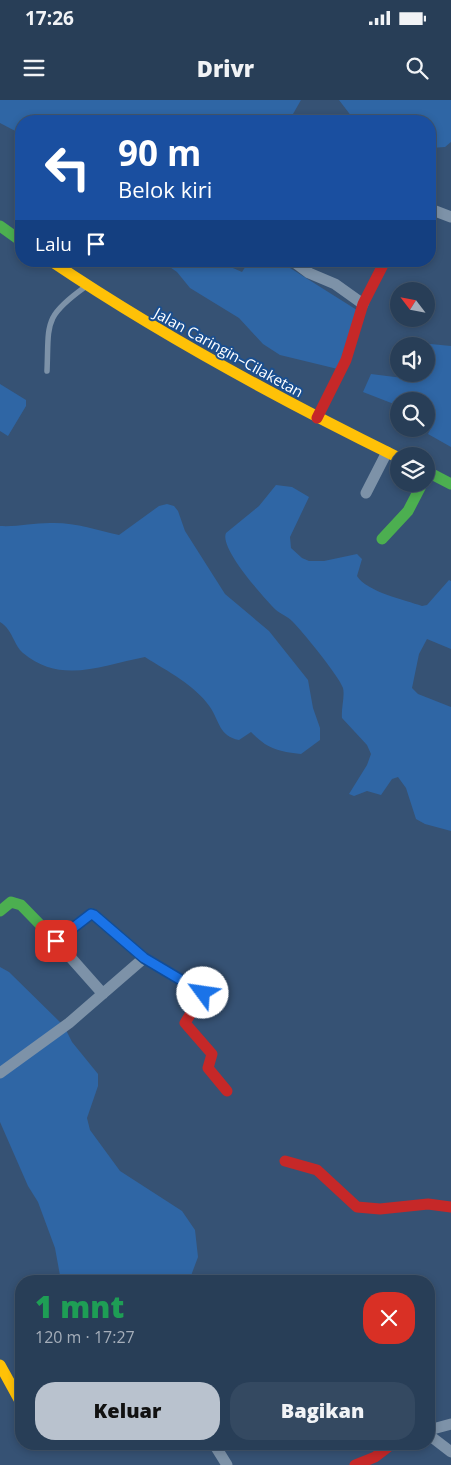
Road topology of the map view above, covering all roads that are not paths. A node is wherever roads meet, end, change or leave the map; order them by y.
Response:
1 (436, 211) edge
2 (451, 217) edge
3 (0, 226) edge
4 (15, 237) edge
5 (60, 267) edge
6 (301, 267) edge
7 (382, 267) edge
8 (87, 286) junction
9 (363, 304) junction
10 (47, 371) dead end
11 (317, 418) junction
12 (387, 452) junction
13 (390, 454) edge
14 (435, 477) edge
15 (451, 484) edge
16 (418, 492) edge
17 (366, 493) dead end
18 (382, 539) dead end
19 (0, 910) edge
20 (56, 941) junction
21 (144, 958) junction
22 (103, 994) junction
23 (0, 1073) edge
24 (227, 1091) dead end
25 (285, 1161) dead end
26 (451, 1207) edge
27 (0, 1365) edge
28 (15, 1392) edge
29 (451, 1424) edge
30 (435, 1428) edge
31 (435, 1440) edge
32 (218, 1450) edge
33 (384, 1450) edge
34 (451, 1452) edge
35 (227, 1465) edge
36 (355, 1465) edge

1 - 2 street
3 - 4 street
5 - 8 street, Jalan Caringin–Cilaketan
6 - 9 street
7 - 9 street
8 - 10 lane
8 - 11 street, Jalan Caringin–Cilaketan
9 - 11 street
11 - 12 street, Jalan Caringin–Cilaketan
12 - 13 street, Jalan Caringin–Cilaketan
12 - 17 street
14 - 15 street
16 - 18 street
19 - 20 street
20 - 21 street
20 - 22 street
21 - 22 street
21 - 24 street
22 - 23 street
25 - 26 street
27 - 28 street
29 - 30 street
31 - 34 street
32 - 35 street
33 - 36 street

